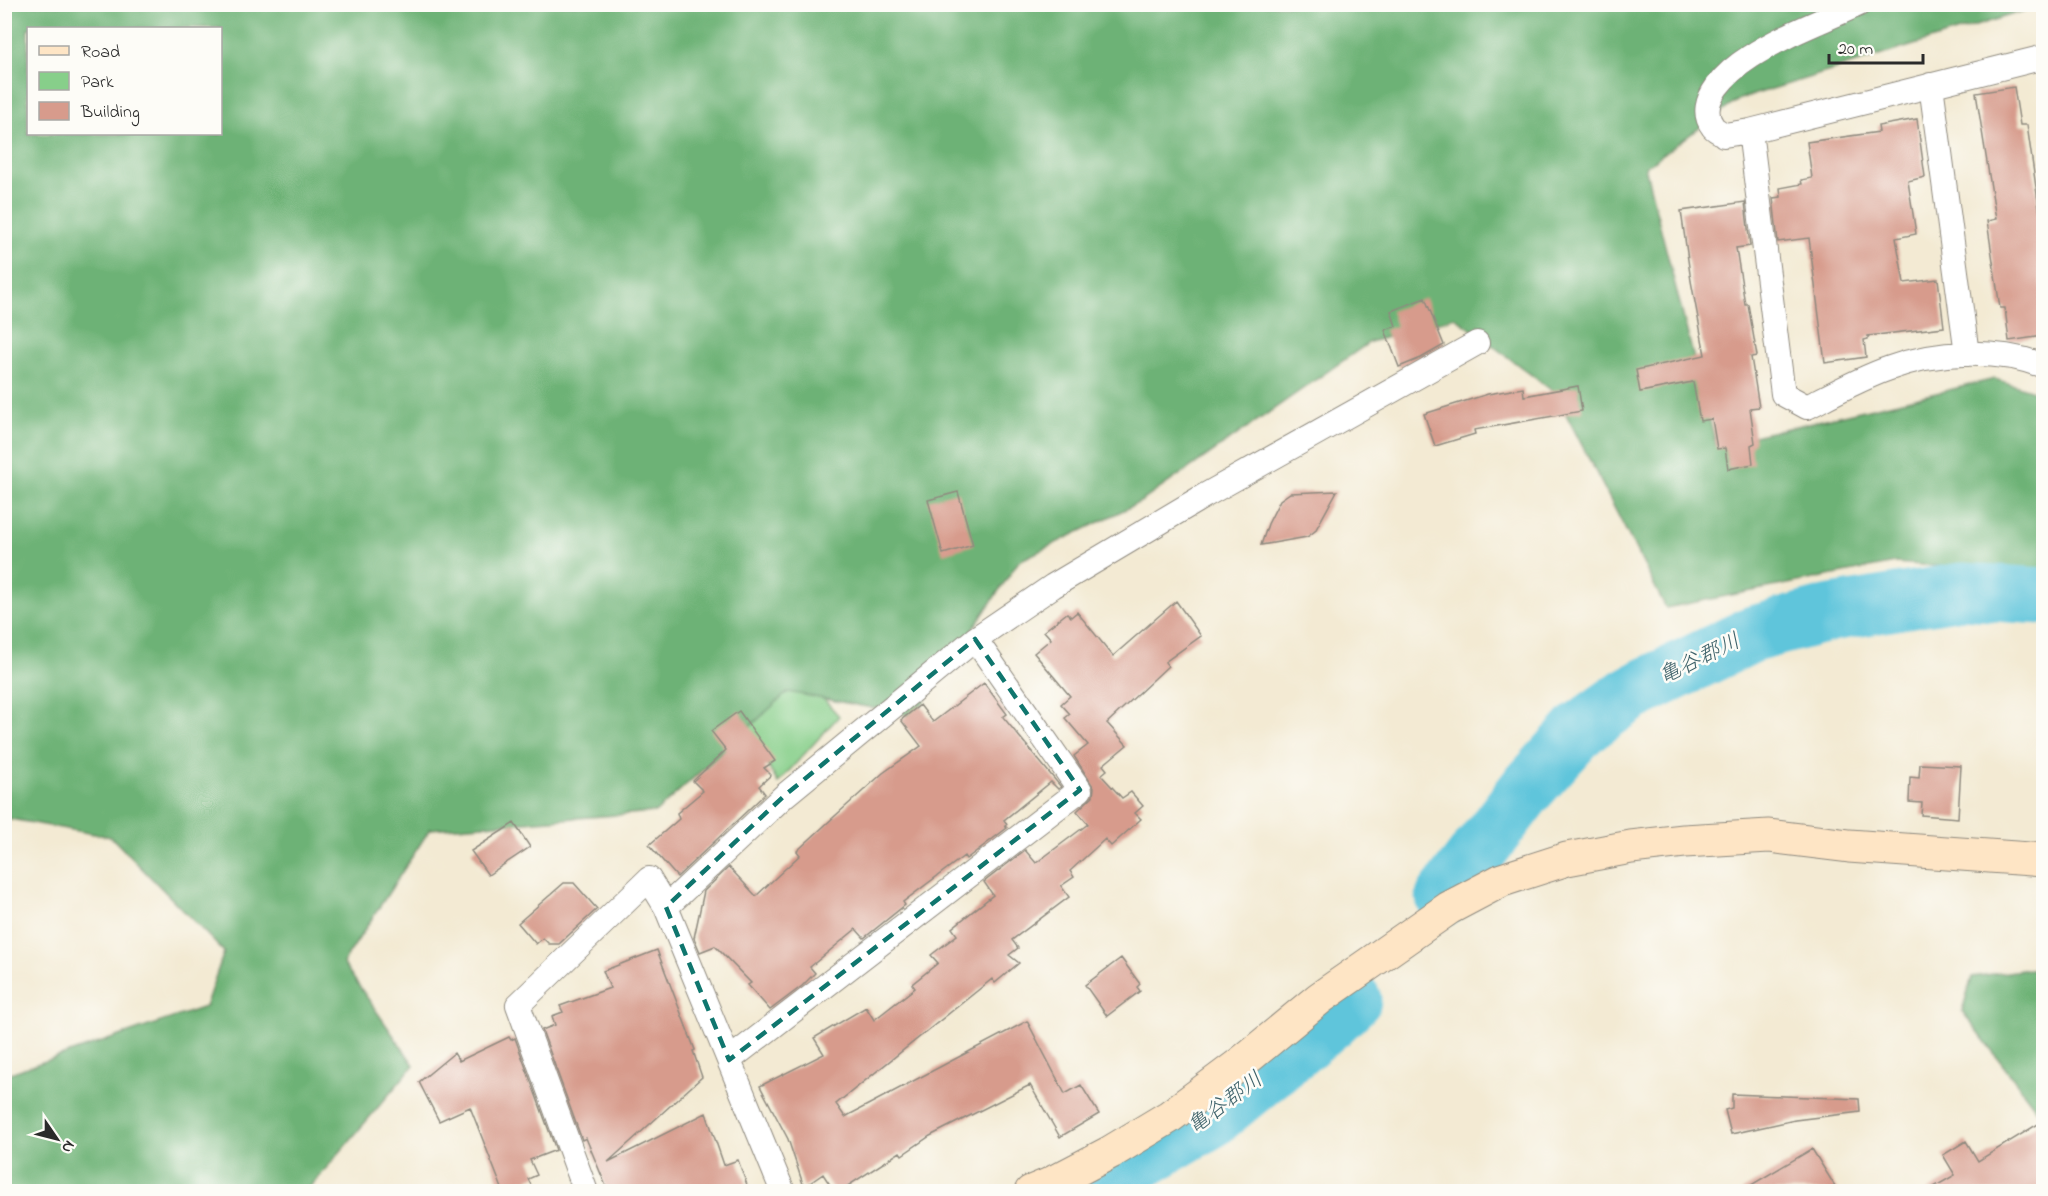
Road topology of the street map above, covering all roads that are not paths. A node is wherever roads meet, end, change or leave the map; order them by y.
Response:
1 (1859, 4) edge
2 (2043, 57) edge
3 (1930, 85) junction
4 (1750, 131) junction
5 (1478, 343) dead end
6 (1967, 354) junction
7 (2043, 366) edge
8 (975, 639) junction
9 (2043, 860) edge
10 (666, 907) junction
11 (729, 1060) junction
12 (586, 1191) edge
13 (783, 1191) edge
14 (1031, 1191) edge

1 - 4 street
2 - 3 street
3 - 4 street
3 - 6 street
4 - 6 street
5 - 8 street
6 - 7 street
8 - 10 street
8 - 11 street
9 - 14 street
10 - 11 street
10 - 12 street
11 - 13 street

